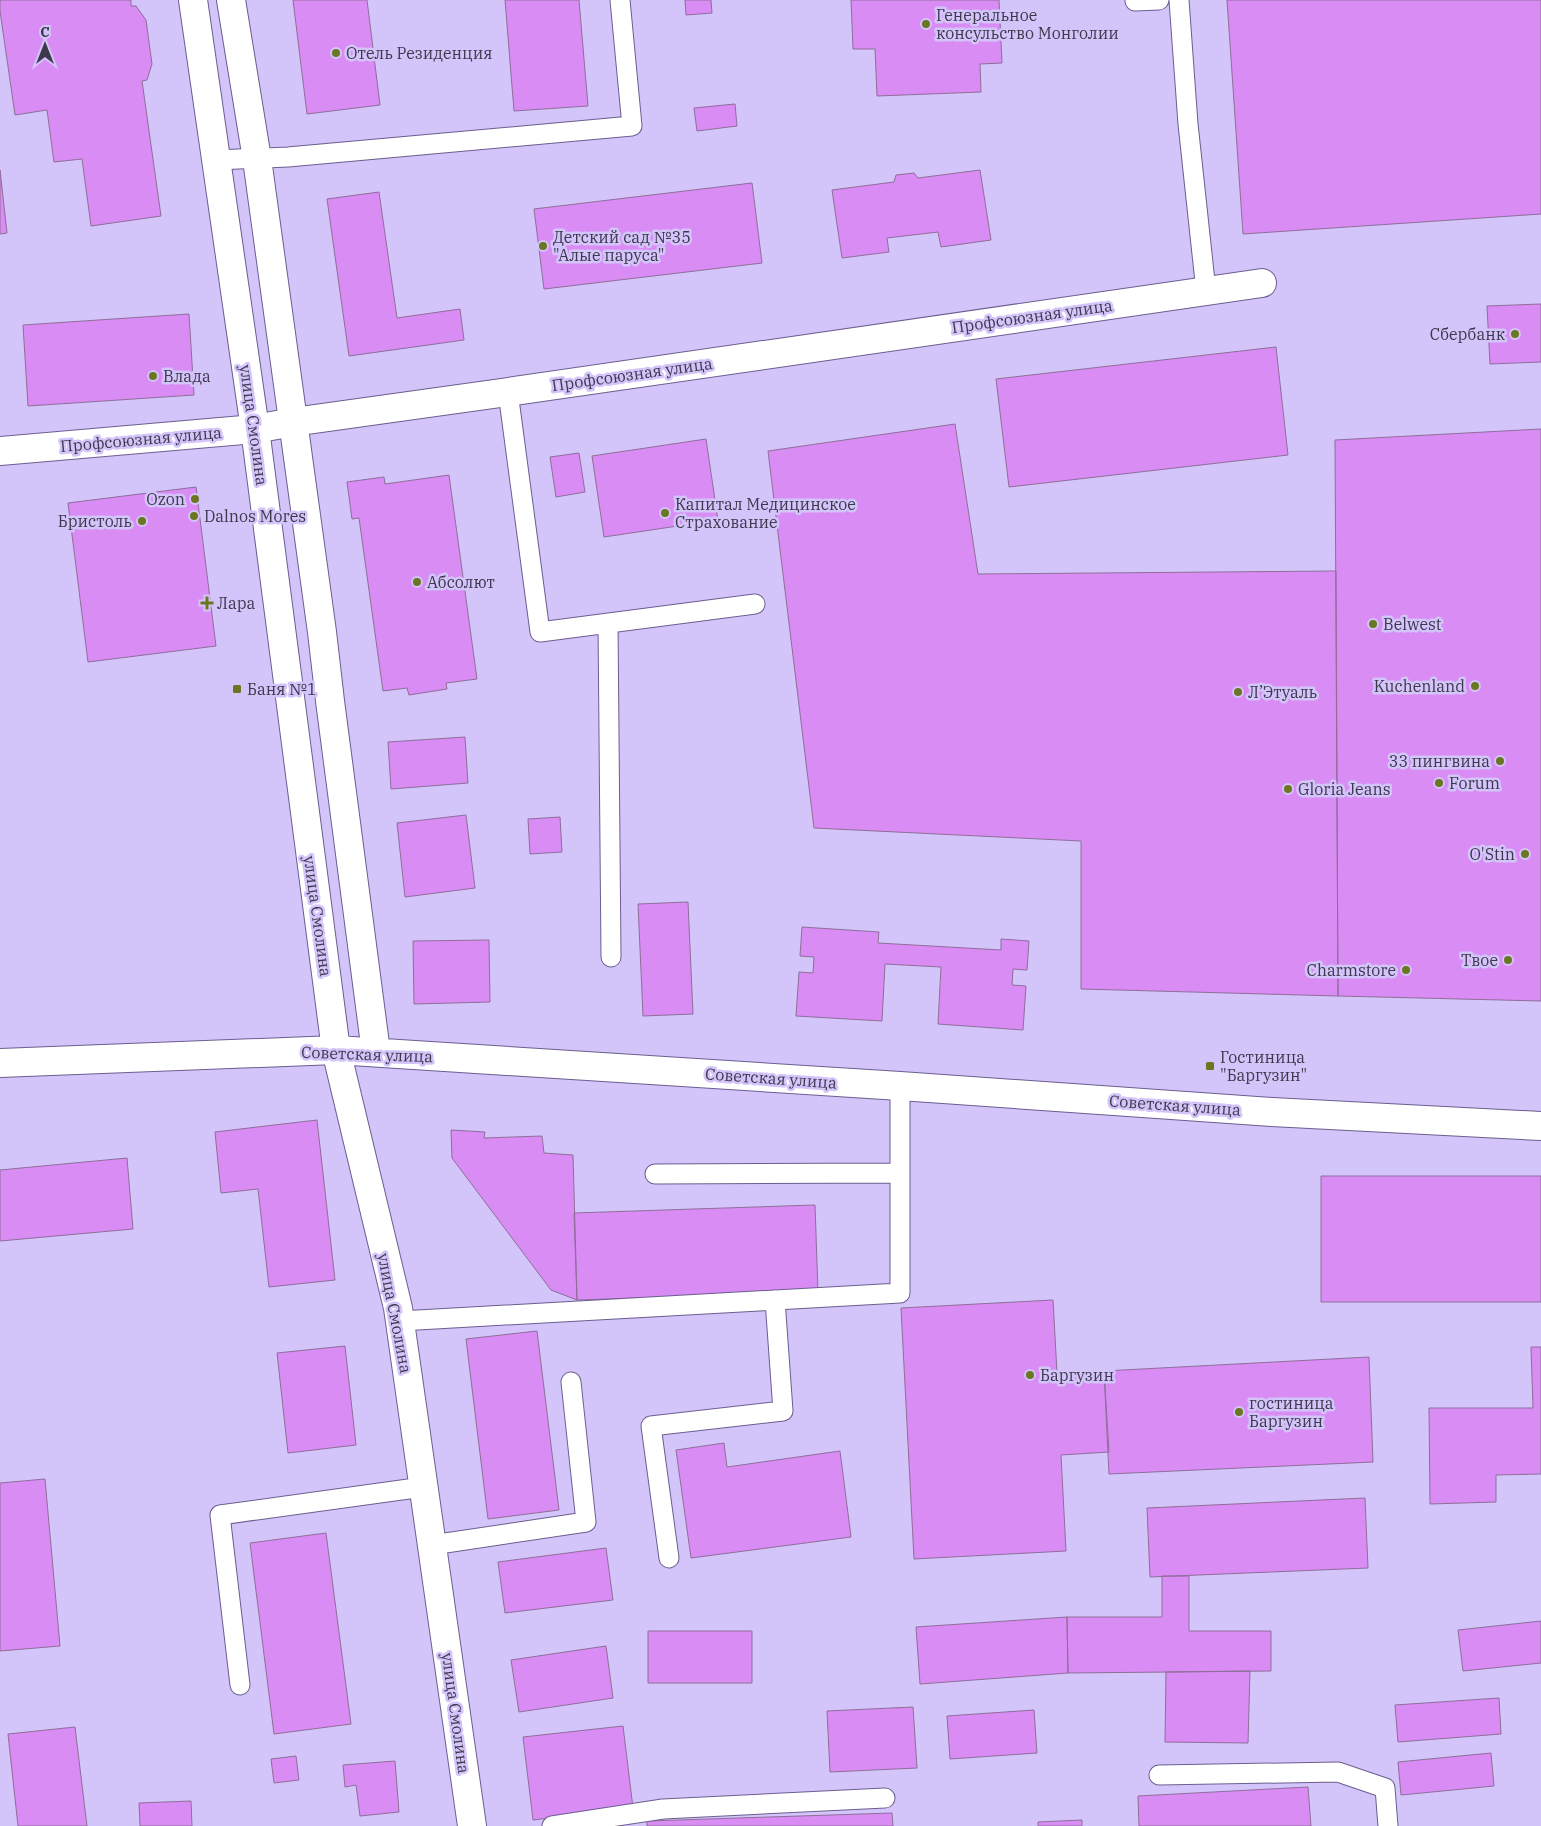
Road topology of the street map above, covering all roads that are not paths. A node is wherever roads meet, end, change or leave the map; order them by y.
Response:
1 (193, 0) edge
2 (231, 0) edge
3 (620, 0) edge
4 (1159, 0) edge
5 (1179, 0) edge
6 (1135, 1) edge
7 (257, 159) junction
8 (216, 160) junction
9 (1262, 283) dead end
10 (1206, 291) junction
11 (508, 392) junction
12 (293, 422) junction
13 (255, 429) junction
14 (0, 451) edge
15 (755, 604) dead end
16 (608, 623) junction
17 (611, 957) dead end
18 (336, 1050) junction
19 (376, 1052) junction
20 (0, 1063) edge
21 (900, 1086) junction
22 (1541, 1126) edge
23 (900, 1172) junction
24 (655, 1174) dead end
25 (775, 1300) junction
26 (400, 1321) junction
27 (571, 1382) dead end
28 (424, 1487) junction
29 (432, 1545) junction
30 (669, 1558) dead end
31 (240, 1685) dead end
32 (1159, 1775) dead end
33 (885, 1798) dead end
34 (472, 1826) edge
35 (552, 1826) edge
36 (1388, 1826) edge

1 - 8 street, улица Смолина
2 - 7 street
3 - 7 lane
4 - 6 lane
5 - 10 lane
7 - 8 lane
7 - 12 street
8 - 13 street, улица Смолина
9 - 10 street, Профсоюзная улица
10 - 11 street, Профсоюзная улица
11 - 12 street, Профсоюзная улица
11 - 16 lane
12 - 13 street, Профсоюзная улица
12 - 19 street
13 - 14 street, Профсоюзная улица
13 - 18 street, улица Смолина
15 - 16 lane
16 - 17 lane
18 - 19 street, Советская улица
18 - 20 street, Советская улица
18 - 26 street, улица Смолина
19 - 21 street, Советская улица
21 - 22 street, Советская улица
21 - 23 lane
23 - 24 lane
23 - 25 lane
25 - 26 lane
25 - 30 lane
26 - 28 street, улица Смолина
27 - 29 lane
28 - 29 street, улица Смолина
28 - 31 lane
29 - 34 street, улица Смолина
32 - 36 lane
33 - 35 lane

